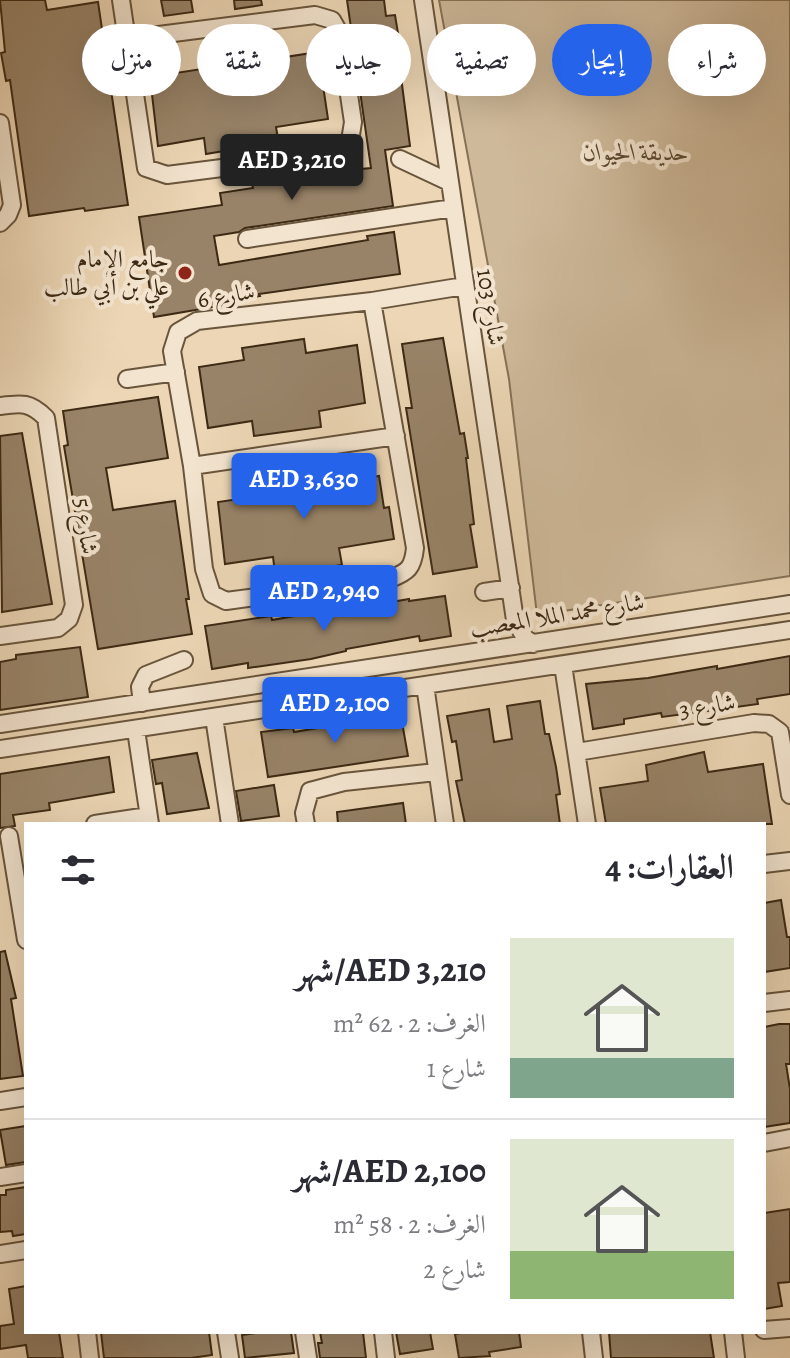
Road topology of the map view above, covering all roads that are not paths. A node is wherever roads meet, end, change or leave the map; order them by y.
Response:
1 (121, 0) edge
2 (423, 0) edge
3 (125, 24) edge
4 (127, 39) joint
5 (0, 123) edge
6 (400, 159) dead end
7 (449, 182) junction
8 (453, 208) junction
9 (0, 223) edge
10 (247, 239) dead end
11 (464, 286) junction
12 (372, 301) junction
13 (176, 372) junction
14 (127, 379) dead end
15 (0, 406) edge
16 (396, 436) junction
17 (192, 466) junction
18 (511, 588) junction
19 (484, 592) dead end
20 (790, 604) edge
21 (716, 614) junction
22 (515, 620) junction
23 (681, 620) junction
24 (790, 630) edge
25 (0, 636) edge
26 (715, 642) junction
27 (533, 644) junction
28 (681, 647) junction
29 (504, 648) junction
30 (184, 660) dead end
31 (563, 665) junction
32 (425, 685) junction
33 (209, 693) junction
34 (142, 703) junction
35 (217, 717) junction
36 (0, 724) edge
37 (136, 730) junction
38 (0, 749) edge
39 (577, 752) junction
40 (436, 772) junction
41 (790, 795) edge
42 (149, 820) edge
43 (122, 822) edge
44 (230, 822) edge
45 (306, 822) edge
46 (445, 822) edge
47 (587, 822) edge
48 (12, 836) edge
49 (790, 861) edge
50 (766, 864) edge
51 (24, 925) edge
52 (790, 1000) edge
53 (766, 1003) edge
54 (24, 1097) edge
55 (0, 1101) edge
56 (790, 1138) edge
57 (766, 1143) edge
58 (24, 1173) edge
59 (0, 1177) edge
60 (24, 1250) edge
61 (0, 1254) edge
62 (790, 1328) edge
63 (766, 1330) edge
64 (87, 1334) edge
65 (226, 1334) edge
66 (304, 1334) edge
67 (383, 1334) edge
68 (591, 1334) edge
69 (733, 1334) edge
70 (90, 1358) edge
71 (230, 1358) edge
72 (308, 1358) edge
73 (386, 1358) edge
74 (594, 1358) edge
75 (736, 1358) edge

1 - 3 street
2 - 7 street, شارع 103
4 - 4 street
5 - 9 street
6 - 7 street
7 - 8 street, شارع 103
8 - 10 street
8 - 11 street, شارع 103
11 - 12 street, شارع 6
11 - 18 street, شارع 103
12 - 13 street, شارع 6
12 - 16 street, شارع 6
13 - 14 street
13 - 17 street, شارع 6
15 - 25 street, شارع 5
16 - 17 street
16 - 17 street, شارع 6
18 - 19 street
18 - 22 street, شارع 103
20 - 21 street, شارع محمد الملا المعصب
21 - 23 street, شارع محمد الملا المعصب
21 - 26 street
22 - 27 street, شارع 103
22 - 29 street, شارع 103
23 - 27 street, شارع محمد الملا المعصب
23 - 28 street
24 - 26 street, شارع محمد الملا المعصب
26 - 28 street, شارع محمد الملا المعصب
27 - 29 street, شارع محمد الملا المعصب
28 - 31 street, شارع محمد الملا المعصب
29 - 33 street, شارع محمد الملا المعصب
30 - 34 street
31 - 32 street, شارع محمد الملا المعصب
31 - 39 street
32 - 35 street, شارع محمد الملا المعصب
32 - 40 street
33 - 34 street, شارع محمد الملا المعصب
33 - 35 street
34 - 36 street, شارع محمد الملا المعصب
35 - 37 street, شارع محمد الملا المعصب
35 - 44 street
37 - 38 street, شارع محمد الملا المعصب
37 - 42 street
39 - 41 street, شارع 3
39 - 47 street
40 - 45 street
40 - 46 street
42 - 43 street
48 - 51 street
49 - 50 street
52 - 53 street
54 - 55 street
56 - 57 street
58 - 59 street
60 - 61 street
62 - 63 street
64 - 70 street
65 - 71 street
66 - 72 street
67 - 73 street
68 - 74 street
69 - 75 street

